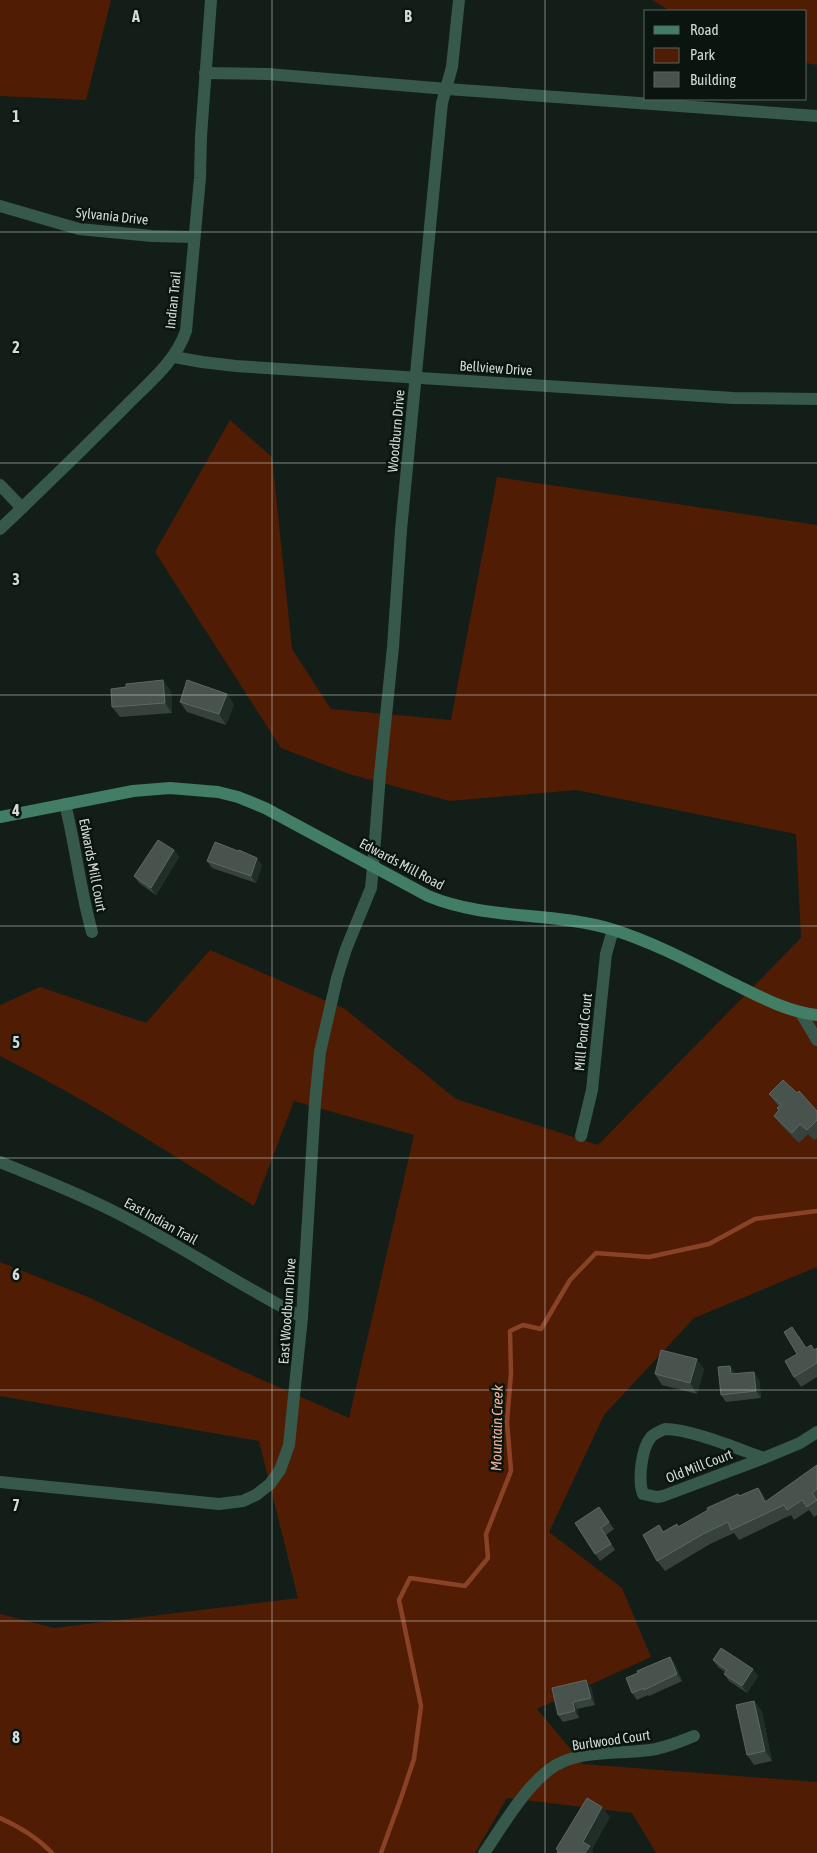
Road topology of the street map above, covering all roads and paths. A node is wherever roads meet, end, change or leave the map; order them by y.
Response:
1 (211, 0) edge
2 (459, 0) edge
3 (206, 73) junction
4 (448, 89) junction
5 (817, 116) edge
6 (0, 206) edge
7 (194, 237) junction
8 (174, 357) junction
9 (416, 378) junction
10 (817, 398) edge
11 (0, 485) edge
12 (22, 508) junction
13 (0, 529) edge
14 (65, 804) junction
15 (0, 817) edge
16 (374, 867) junction
17 (613, 930) junction
18 (92, 932) dead end
19 (801, 1013) junction
20 (817, 1015) edge
21 (817, 1040) edge
22 (581, 1136) dead end
23 (0, 1162) edge
24 (302, 1317) junction
25 (817, 1432) edge
26 (764, 1458) junction
27 (0, 1482) edge
28 (694, 1736) dead end
29 (484, 1853) edge

1 - 3 street, Indian Trail
2 - 4 street, Woodburn Drive
3 - 4 street
3 - 7 street, Indian Trail
4 - 5 street
4 - 9 street, Woodburn Drive
6 - 7 street, Sylvania Drive
7 - 8 street, Indian Trail
8 - 9 street, Bellview Drive
8 - 12 street, Indian Trail
9 - 10 street, Bellview Drive
9 - 16 street, Woodburn Drive
11 - 12 street
12 - 13 street, Indian Trail
14 - 15 street, Edwards Mill Road
14 - 16 street, Edwards Mill Road
14 - 18 street, Edwards Mill Court
16 - 17 street, Edwards Mill Road
16 - 24 street, East Woodburn Drive
17 - 19 street, Edwards Mill Road
17 - 22 street, Mill Pond Court
19 - 20 street, Edwards Mill Road
19 - 21 street
23 - 24 street, East Indian Trail
24 - 27 street, East Woodburn Drive
25 - 26 street, Old Mill Court
26 - 26 street, Old Mill Court
28 - 29 street, Burlwood Court

